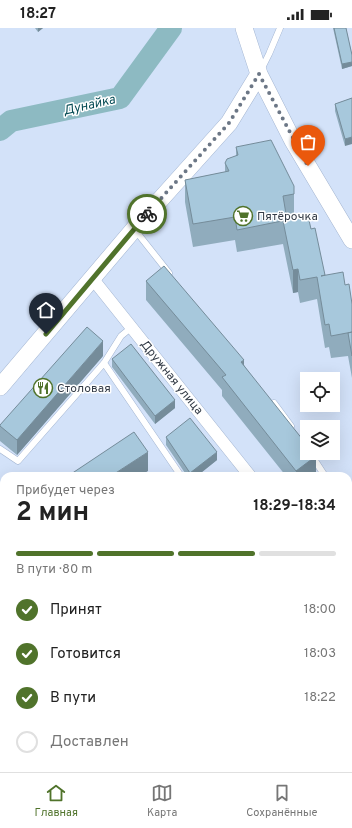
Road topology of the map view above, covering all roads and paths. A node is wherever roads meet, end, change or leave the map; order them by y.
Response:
1 (244, 28) edge
2 (280, 28) edge
3 (259, 74) junction
4 (134, 229) junction
5 (352, 240) edge
6 (92, 278) junction
7 (173, 278) edge
8 (132, 327) junction
9 (104, 363) junction
10 (0, 387) edge
11 (267, 395) edge
12 (295, 431) edge
13 (0, 449) edge
14 (315, 460) edge
15 (178, 472) edge
16 (247, 472) edge
17 (322, 472) edge

1 - 3 street
2 - 3 lane
3 - 4 street
3 - 5 street
4 - 6 street
4 - 7 lane
6 - 8 street, Дружная улица
6 - 10 street
8 - 9 lane
8 - 16 street, Дружная улица
9 - 13 lane
9 - 15 lane
11 - 12 lane
14 - 17 lane

